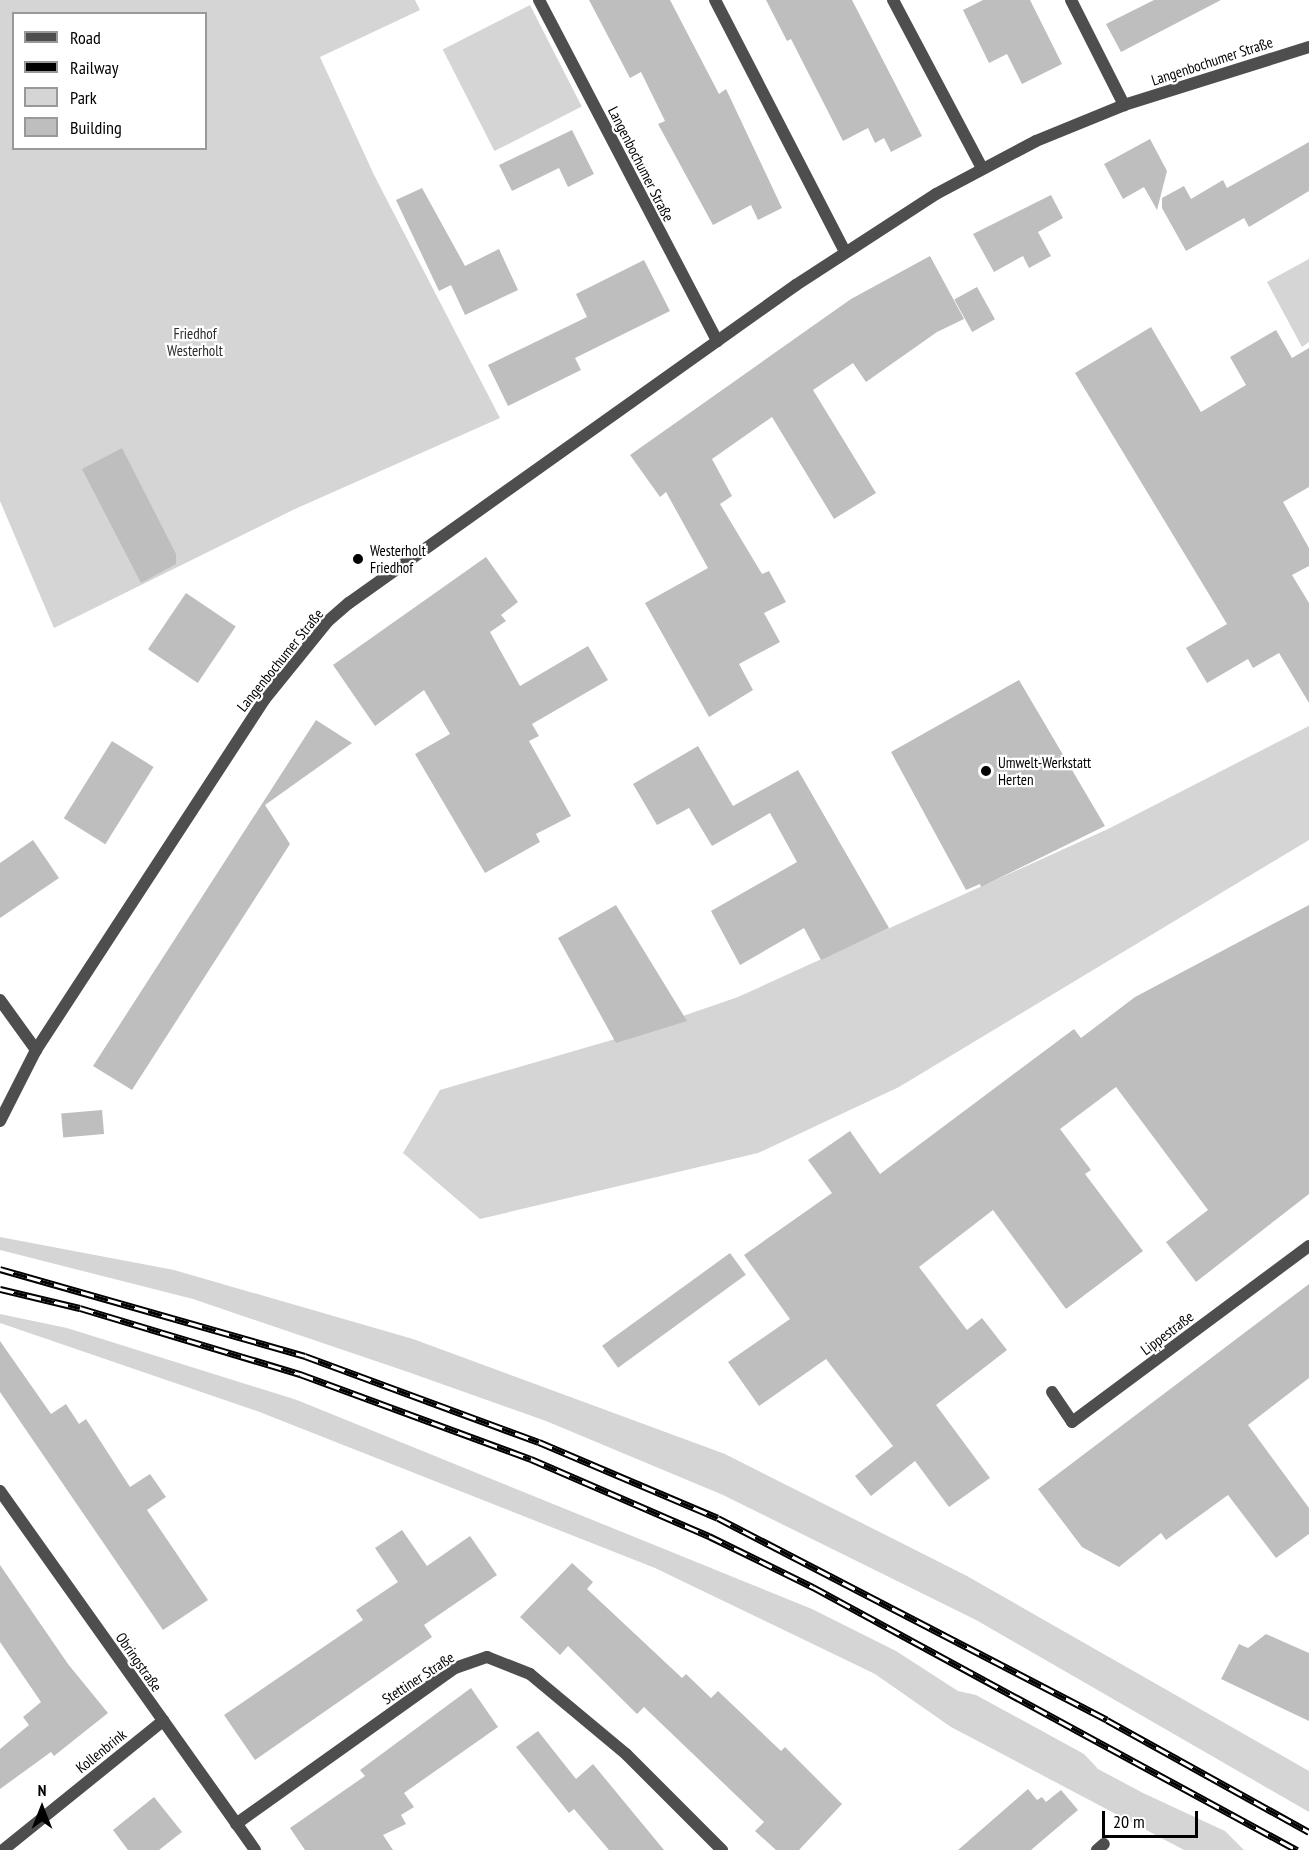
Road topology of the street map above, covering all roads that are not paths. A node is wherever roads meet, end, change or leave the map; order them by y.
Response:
1 (539, 0) edge
2 (715, 0) edge
3 (893, 0) edge
4 (1071, 0) edge
5 (1309, 38) edge
6 (1309, 47) edge
7 (1292, 51) junction
8 (1124, 105) junction
9 (982, 168) junction
10 (845, 252) junction
11 (717, 341) junction
12 (0, 1000) edge
13 (36, 1050) junction
14 (0, 1121) edge
15 (1309, 1246) edge
16 (1052, 1392) dead end
17 (0, 1491) edge
18 (163, 1721) junction
19 (236, 1824) junction
20 (3, 1850) edge
21 (255, 1850) edge
22 (722, 1850) edge

1 - 11 street, Langenbochumer Straße
2 - 10 street
3 - 9 street
4 - 8 street
5 - 7 street
6 - 7 street, Langenbochumer Straße
7 - 8 street, Langenbochumer Straße
8 - 9 street, Langenbochumer Straße
9 - 10 street, Langenbochumer Straße
10 - 11 street, Langenbochumer Straße
11 - 13 street, Langenbochumer Straße
12 - 13 street
13 - 14 street, Langenbochumer Straße
15 - 16 street, Lippestraße
17 - 18 street, Obringstraße
18 - 19 street, Obringstraße
18 - 20 street, Kollenbrink
19 - 21 street, Obringstraße
19 - 22 street, Stettiner Straße

